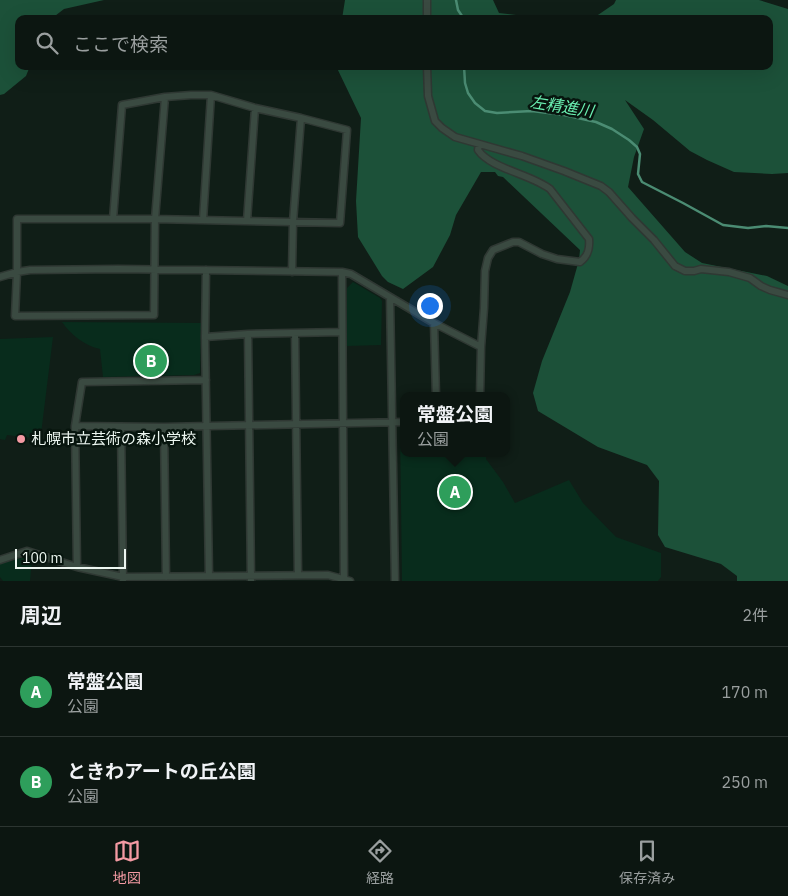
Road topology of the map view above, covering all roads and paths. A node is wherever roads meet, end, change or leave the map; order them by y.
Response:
1 (427, 0) edge
2 (427, 15) edge
3 (427, 70) edge
4 (211, 95) junction
5 (165, 97) junction
6 (255, 108) junction
7 (301, 118) junction
8 (479, 144) junction
9 (113, 219) junction
10 (155, 219) junction
11 (203, 220) junction
12 (247, 221) junction
13 (293, 222) junction
14 (154, 269) junction
15 (206, 270) junction
16 (17, 272) junction
17 (292, 272) junction
18 (342, 272) junction
19 (0, 277) edge
20 (788, 295) edge
21 (390, 298) junction
22 (434, 323) junction
23 (342, 332) junction
24 (295, 333) junction
25 (248, 334) junction
26 (205, 337) junction
27 (481, 347) junction
28 (206, 380) junction
29 (436, 392) edge
30 (480, 392) edge
31 (392, 422) junction
32 (400, 422) edge
33 (343, 423) junction
34 (296, 424) junction
35 (249, 425) junction
36 (75, 426) junction
37 (207, 426) junction
38 (121, 427) junction
39 (164, 427) junction
40 (0, 560) edge
41 (77, 567) junction
42 (298, 575) junction
43 (209, 576) junction
44 (166, 577) junction
45 (251, 578) edge
46 (123, 579) edge
47 (347, 580) edge
48 (395, 581) edge

1 - 2 street
3 - 8 street
4 - 5 street
4 - 6 street
4 - 11 street
5 - 9 street
5 - 10 street
6 - 7 street
6 - 12 street
7 - 13 street
7 - 13 street
8 - 20 street
8 - 27 street
9 - 10 street
9 - 16 street
10 - 11 street
10 - 14 street
11 - 12 street
12 - 13 street
13 - 17 street
14 - 15 street
14 - 16 street
14 - 16 street
15 - 17 street
15 - 26 street
16 - 19 street
17 - 18 street
18 - 21 street
18 - 23 street
21 - 22 street
21 - 31 street
22 - 27 street
22 - 29 street
23 - 24 street
23 - 33 street
24 - 25 street
24 - 34 street
25 - 26 street
25 - 35 street
26 - 28 street
27 - 30 street
28 - 36 street
28 - 37 street
31 - 32 street
31 - 33 street
31 - 48 street
33 - 34 street
33 - 47 street
34 - 35 street
34 - 42 street
35 - 37 street
35 - 45 street
36 - 38 street
36 - 41 street
37 - 39 street
37 - 43 street
38 - 39 street
38 - 46 street
39 - 44 street
40 - 41 street
41 - 46 street
42 - 45 street
42 - 47 street
43 - 44 street
43 - 45 street
44 - 46 street

